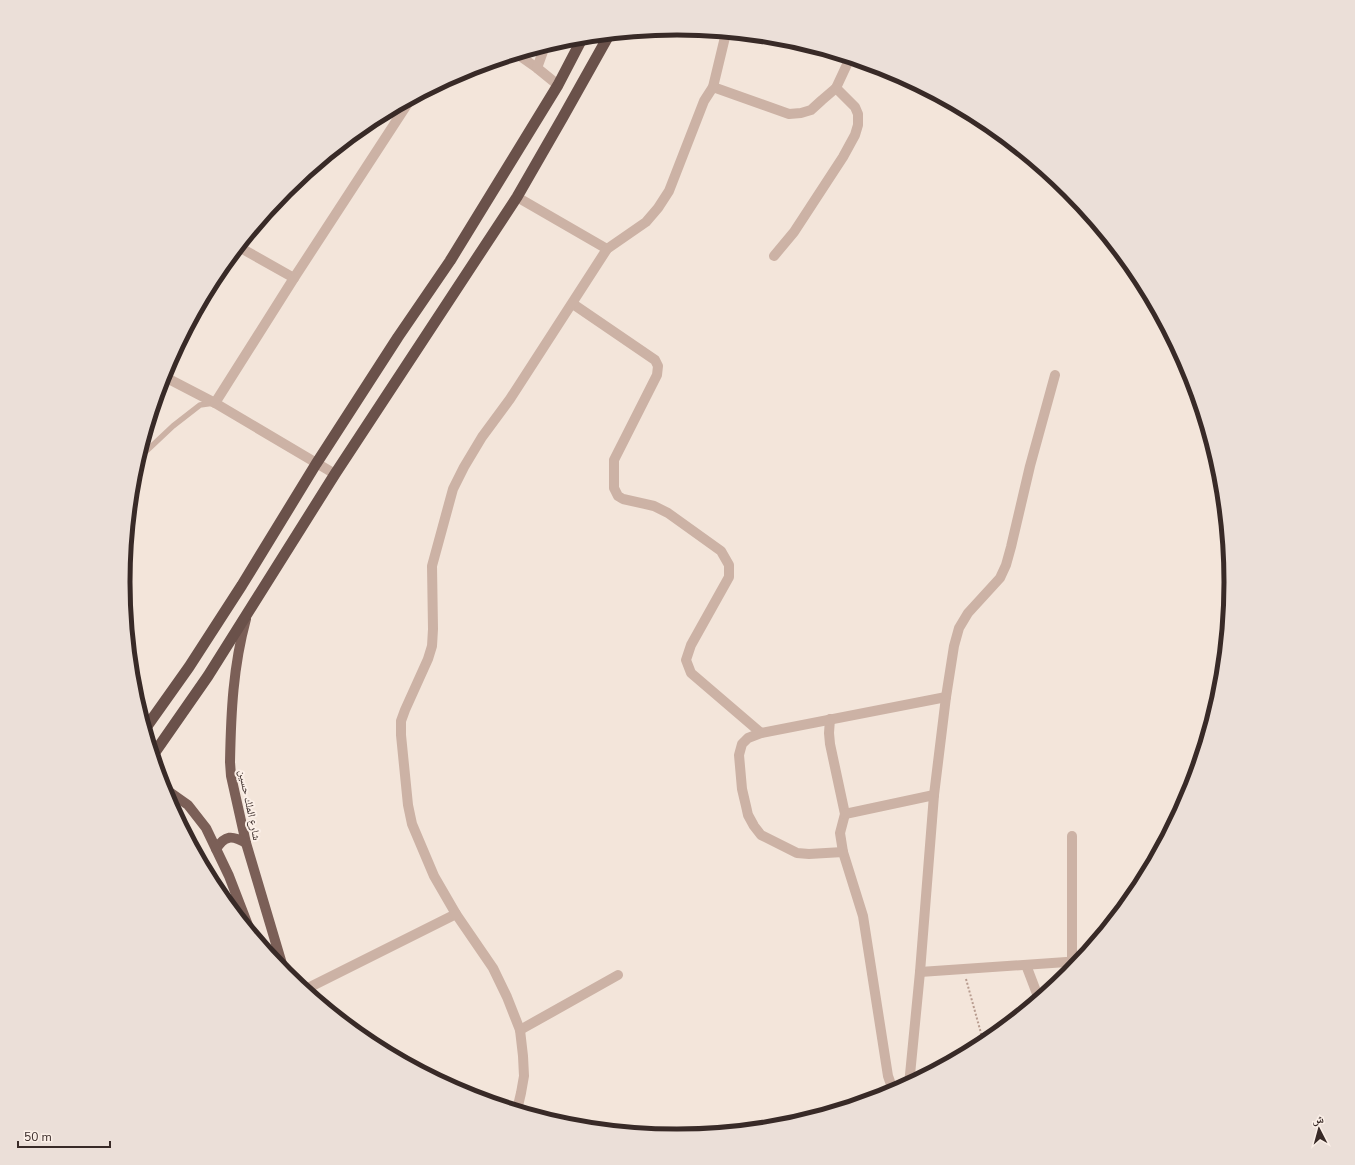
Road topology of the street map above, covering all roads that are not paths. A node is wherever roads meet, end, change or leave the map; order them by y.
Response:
1 (725, 37) edge
2 (606, 40) edge
3 (580, 44) edge
4 (543, 52) edge
5 (523, 58) edge
6 (848, 62) edge
7 (537, 68) junction
8 (558, 85) junction
9 (713, 87) junction
10 (836, 88) junction
11 (405, 107) edge
12 (516, 197) junction
13 (243, 249) edge
14 (608, 249) junction
15 (774, 256) dead end
16 (294, 278) junction
17 (573, 304) junction
18 (1055, 375) dead end
19 (170, 379) edge
20 (215, 403) junction
21 (147, 451) edge
22 (316, 464) junction
23 (335, 474) junction
24 (248, 613) junction
25 (946, 697) junction
26 (830, 719) junction
27 (149, 724) edge
28 (761, 733) junction
29 (157, 750) edge
30 (173, 794) edge
31 (934, 796) junction
32 (845, 814) junction
33 (1072, 836) dead end
34 (246, 843) junction
35 (216, 849) junction
36 (843, 852) junction
37 (456, 914) junction
38 (246, 919) edge
39 (1076, 958) edge
40 (281, 960) edge
41 (1073, 961) edge
42 (1026, 965) junction
43 (920, 972) junction
44 (618, 976) dead end
45 (309, 987) edge
46 (1037, 995) edge
47 (520, 1030) junction
48 (909, 1079) edge
49 (892, 1086) edge
50 (517, 1106) edge

1 - 9 street
2 - 12 highway
3 - 8 highway
4 - 7 street
5 - 7 street
6 - 10 street
7 - 8 street
8 - 22 highway
9 - 10 street
9 - 14 street
10 - 15 street
11 - 16 street
12 - 14 street
12 - 23 highway
13 - 16 street
14 - 17 street
16 - 20 street
17 - 28 street
17 - 37 street
18 - 25 street
19 - 20 street
20 - 21 lane
20 - 22 street
22 - 23 street
22 - 27 highway
23 - 24 highway
24 - 29 highway
24 - 34 main road, شارع الملك حسين
25 - 26 street
25 - 31 street
26 - 28 street
26 - 32 street
28 - 36 street
30 - 35 main road
31 - 32 street
31 - 43 street
32 - 36 street
33 - 39 street
34 - 35 main road
34 - 40 main road, شارع الملك حسين
35 - 38 main road
36 - 49 street
37 - 45 street
37 - 47 street
41 - 42 street
42 - 43 street
42 - 46 street
43 - 48 street
44 - 47 street
47 - 50 street

